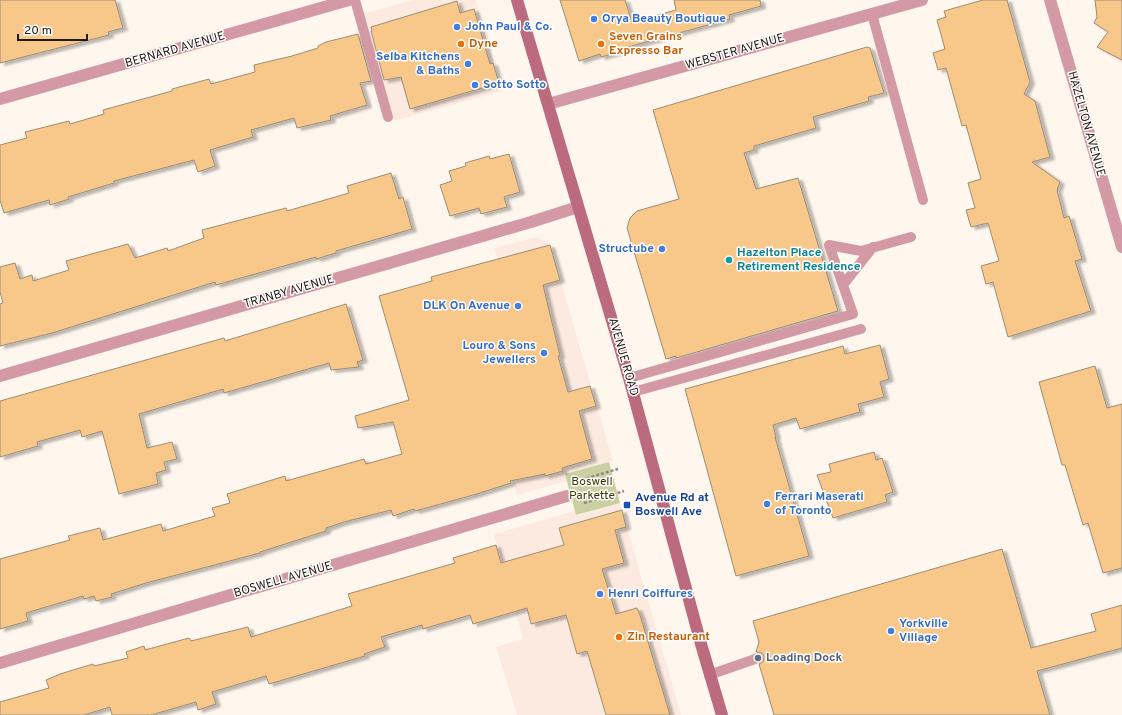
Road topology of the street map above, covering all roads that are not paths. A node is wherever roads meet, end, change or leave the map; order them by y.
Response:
1 (349, 0) edge
2 (355, 0) edge
3 (516, 0) edge
4 (922, 0) edge
5 (1050, 0) edge
6 (872, 14) junction
7 (0, 99) edge
8 (548, 104) junction
9 (388, 117) dead end
10 (923, 200) dead end
11 (578, 206) junction
12 (911, 237) dead end
13 (874, 247) junction
14 (1122, 247) edge
15 (843, 285) junction
16 (861, 329) dead end
17 (0, 376) edge
18 (629, 378) junction
19 (633, 392) junction
20 (567, 496) dead end
21 (758, 658) dead end
22 (0, 663) edge
23 (709, 675) junction
24 (722, 715) edge

1 - 7 street, BERNARD AVENUE
2 - 9 lane
3 - 8 main road, AVENUE ROAD
4 - 6 street, WEBSTER AVENUE
5 - 14 street, HAZELTON AVENUE
6 - 8 street, WEBSTER AVENUE
6 - 10 lane
8 - 11 main road, AVENUE ROAD
11 - 17 street, TRANBY AVENUE
11 - 18 main road, AVENUE ROAD
12 - 13 lane
13 - 15 lane
13 - 15 lane
15 - 18 lane
16 - 19 lane
18 - 19 main road, AVENUE ROAD
19 - 23 main road, AVENUE ROAD
20 - 22 street, BOSWELL AVENUE
21 - 23 lane
23 - 24 main road, AVENUE ROAD

